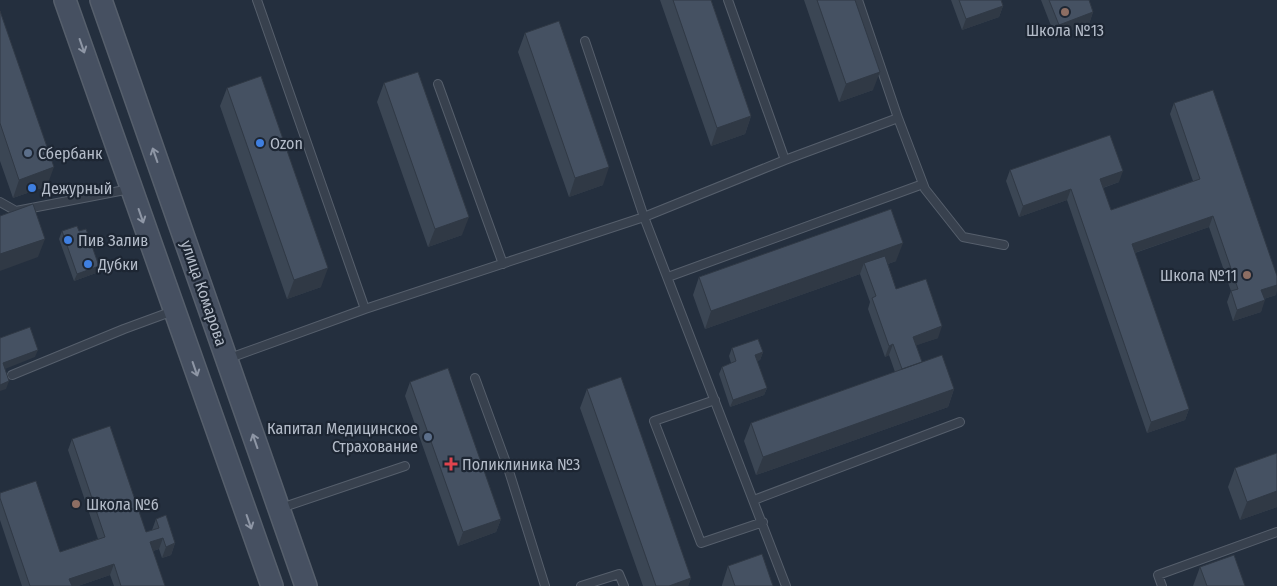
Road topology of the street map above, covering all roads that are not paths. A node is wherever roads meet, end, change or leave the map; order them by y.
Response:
1 (65, 0) edge
2 (101, 0) edge
3 (257, 0) edge
4 (728, 0) edge
5 (858, 0) edge
6 (585, 42) dead end
7 (438, 84) dead end
8 (898, 118) junction
9 (785, 160) junction
10 (923, 184) junction
11 (132, 189) junction
12 (0, 202) edge
13 (644, 217) junction
14 (1004, 244) dead end
15 (503, 264) junction
16 (668, 277) junction
17 (365, 309) junction
18 (175, 310) junction
19 (226, 359) junction
20 (12, 375) dead end
21 (475, 378) dead end
22 (715, 400) junction
23 (960, 422) dead end
24 (405, 466) dead end
25 (754, 500) junction
26 (279, 508) junction
27 (762, 522) junction
28 (1277, 532) edge
29 (272, 586) edge
30 (306, 586) edge
31 (545, 586) edge
32 (581, 586) edge
33 (624, 586) edge
34 (786, 586) edge
35 (1162, 586) edge

1 -> 11 main road
19 -> 2 main road, улица Комарова
3 - 17 lane
4 - 9 lane
5 - 8 lane
6 - 13 lane
7 - 15 lane
8 - 9 lane
8 - 10 lane
9 - 13 lane
10 - 14 lane
10 - 16 lane
11 - 12 lane
11 -> 18 main road
13 - 15 lane
13 - 16 lane
15 - 17 lane
16 - 22 lane
17 - 19 lane
18 - 20 lane
18 -> 29 main road
26 -> 19 main road, улица Комарова
21 - 31 lane
22 - 25 lane
22 - 27 lane
23 - 25 lane
24 - 26 lane
25 - 27 lane
26 - 30 main road, улица Комарова
27 - 34 lane
28 - 35 lane
32 - 33 lane

